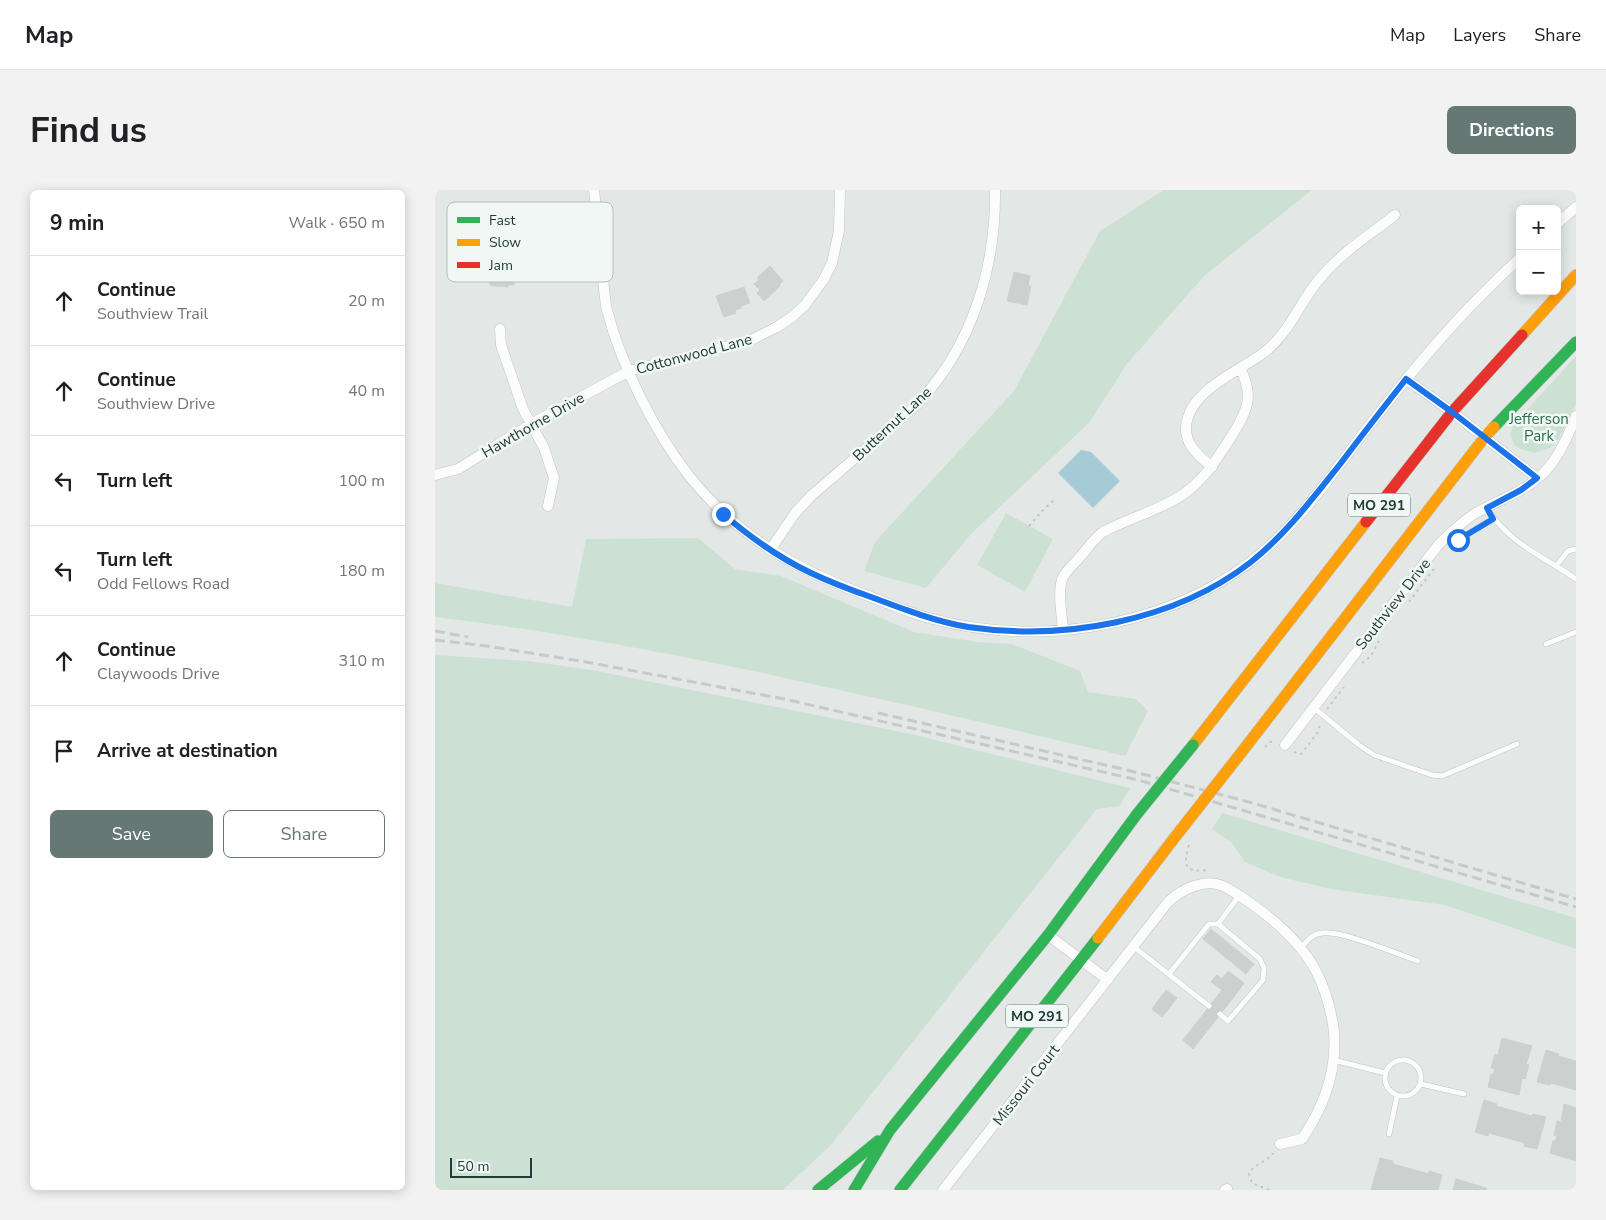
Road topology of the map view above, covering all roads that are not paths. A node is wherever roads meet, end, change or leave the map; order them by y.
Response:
1 (840, 190) edge
2 (995, 190) edge
3 (1576, 207) edge
4 (1395, 215) dead end
5 (1561, 220) edge
6 (1516, 261) edge
7 (1576, 275) edge
8 (604, 282) edge
9 (500, 328) dead end
10 (1576, 342) edge
11 (1240, 368) junction
12 (629, 371) junction
13 (1406, 379) junction
14 (1452, 412) junction
15 (1576, 416) edge
16 (531, 424) junction
17 (1484, 438) junction
18 (1212, 467) junction
19 (435, 475) edge
20 (1537, 478) junction
21 (549, 506) dead end
22 (1487, 508) junction
23 (1576, 548) edge
24 (771, 550) junction
25 (1556, 566) junction
26 (1576, 579) edge
27 (1063, 630) junction
28 (1576, 632) edge
29 (1546, 644) dead end
30 (1313, 707) junction
31 (1517, 744) dead end
32 (1285, 745) road end
33 (1239, 896) junction
34 (1218, 924) junction
35 (1048, 935) junction
36 (1134, 947) junction
37 (1300, 948) junction
38 (1081, 960) junction
39 (1418, 961) dead end
40 (1169, 974) junction
41 (1108, 980) junction
42 (1209, 1006) dead end
43 (1220, 1014) dead end
44 (1333, 1060) junction
45 (1385, 1073) junction
46 (1421, 1084) junction
47 (1464, 1094) dead end
48 (1397, 1096) junction
49 (890, 1130) junction
50 (1389, 1134) dead end
51 (1280, 1144) road end
52 (818, 1190) edge
53 (854, 1190) edge
54 (900, 1190) edge
55 (943, 1190) edge

1 - 12 street, Cottonwood Lane
2 - 24 street, Butternut Lane
3 - 5 street
4 - 11 street
6 - 13 street
7 - 14 highway, MO 291
8 - 12 street
9 - 16 street
10 - 17 highway, MO 291
11 - 18 street
11 - 18 street
12 - 16 street, Hawthorne Drive
12 - 24 street
13 - 14 street
13 - 27 street
14 - 17 street
14 - 35 highway, MO 291, bridge
15 - 20 street, Southview Drive
16 - 19 street, Hawthorne Drive
16 - 21 street
17 - 20 street
17 - 38 highway, MO 291, bridge
18 - 27 street
20 - 22 street, Southview Drive
22 - 25 lane
22 - 30 street, Southview Drive
23 - 25 lane
24 - 27 street
25 - 26 lane
28 - 29 lane
30 - 31 lane
30 - 32 street, Southview Drive
33 - 34 lane
33 - 36 street, Missouri Court
33 - 37 street, Missouri Court
34 - 40 lane
34 - 43 lane
35 - 38 street
35 - 49 highway, MO 291
36 - 40 lane
36 - 41 street, Missouri Court
37 - 39 lane
37 - 44 street, Missouri Court
38 - 41 street
38 - 54 highway, MO 291
40 - 42 lane
41 - 55 street, Missouri Court
44 - 45 lane
44 - 51 street, Missouri Court
45 - 46 lane
45 - 48 lane
46 - 47 lane
46 - 48 lane
48 - 50 lane
49 - 52 highway
49 - 53 highway, MO 291

